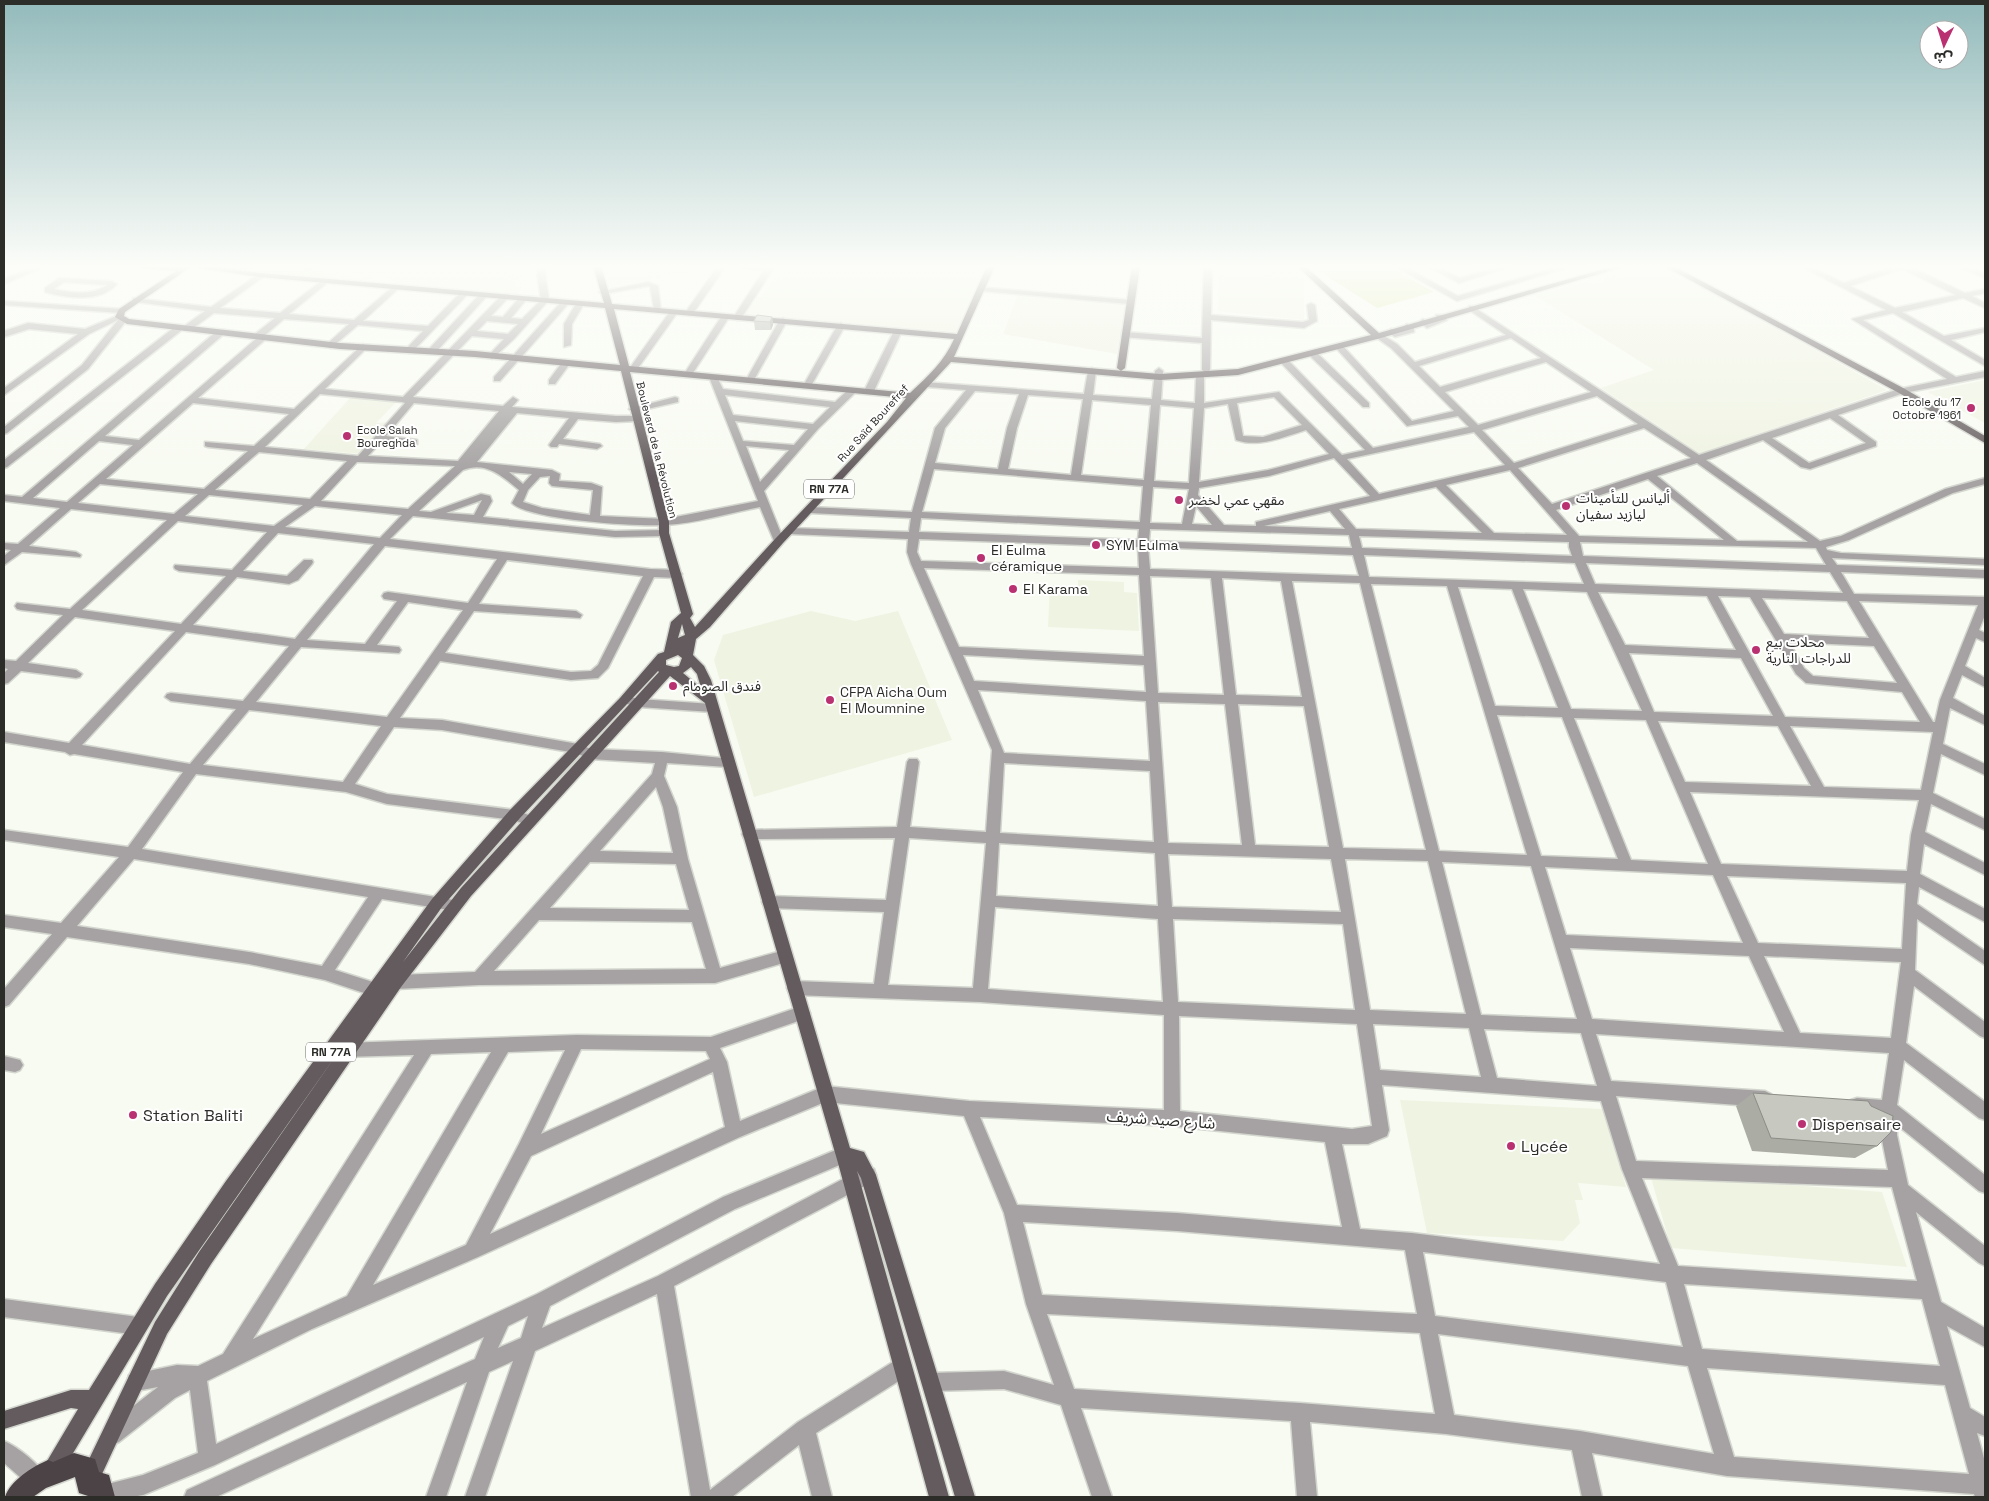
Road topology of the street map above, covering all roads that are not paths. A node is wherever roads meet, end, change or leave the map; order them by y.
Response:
1 (80, 336) edge
2 (107, 336) edge
3 (172, 336) edge
4 (216, 336) edge
5 (260, 336) joint
6 (341, 336) edge
7 (423, 336) edge
8 (446, 336) edge
9 (466, 336) edge
10 (501, 336) edge
11 (536, 336) edge
12 (567, 336) edge
13 (618, 336) edge
14 (655, 336) edge
15 (713, 336) edge
16 (775, 336) edge
17 (835, 336) edge
18 (896, 336) edge
19 (949, 336) edge
20 (1125, 336) edge
21 (1139, 336) edge
22 (1206, 336) edge
23 (1358, 336) edge
24 (1365, 336) edge
25 (1380, 336) edge
26 (1510, 336) edge
27 (1515, 336) edge
28 (1802, 336) edge
29 (1808, 336) edge
30 (1882, 336) edge
31 (1940, 336) edge
32 (1953, 336) edge
33 (511, 337) joint
34 (959, 337) joint
35 (1943, 338) junction
36 (1206, 341) junction
37 (331, 345) junction
38 (567, 345) dead end
39 (1339, 347) junction
40 (363, 348) junction
41 (409, 350) junction
42 (432, 351) junction
43 (449, 353) junction
44 (1313, 354) junction
45 (492, 356) junction
46 (950, 356) junction
47 (516, 359) junction
48 (1548, 359) junction
49 (1285, 362) junction
50 (566, 363) junction
51 (1985, 363) edge
52 (1413, 365) junction
53 (1120, 368) junction
54 (628, 369) junction
55 (1092, 371) junction
56 (1203, 373) junction
57 (688, 374) junction
58 (1160, 374) junction
59 (1985, 374) edge
60 (713, 377) junction
61 (497, 379) dead end
62 (750, 380) junction
63 (1956, 381) junction
64 (552, 382) dead end
65 (927, 384) junction
66 (807, 386) junction
67 (972, 388) junction
68 (853, 390) junction
69 (1906, 390) junction
70 (318, 391) junction
71 (869, 391) junction
72 (1437, 391) junction
73 (4, 392) edge
74 (721, 392) junction
75 (1024, 392) junction
76 (1598, 393) junction
77 (912, 396) junction
78 (1089, 397) junction
79 (192, 400) junction
80 (408, 400) junction
81 (675, 400) dead end
82 (1232, 400) junction
83 (1158, 403) junction
84 (836, 405) junction
85 (1366, 405) dead end
86 (511, 406) junction
87 (1201, 406) junction
88 (297, 412) junction
89 (636, 413) junction
90 (1459, 413) junction
91 (1830, 414) junction
92 (575, 416) junction
93 (731, 418) junction
94 (1644, 425) junction
95 (1308, 426) junction
96 (815, 427) junction
97 (1475, 429) junction
98 (4, 431) edge
99 (1985, 432) edge
100 (1763, 436) junction
101 (97, 438) junction
102 (380, 438) junction
103 (1985, 440) edge
104 (414, 442) dead end
105 (143, 443) junction
106 (739, 443) junction
107 (208, 444) dead end
108 (597, 446) dead end
109 (798, 448) junction
110 (256, 450) junction
111 (1371, 451) junction
112 (1338, 456) junction
113 (1697, 458) junction
114 (357, 459) junction
115 (4, 465) edge
116 (464, 465) junction
117 (931, 466) junction
118 (1511, 466) junction
119 (498, 468) junction
120 (1004, 470) junction
121 (540, 472) junction
122 (1649, 475) junction
123 (1076, 477) junction
124 (1985, 480) edge
125 (100, 481) junction
126 (1438, 483) junction
127 (1150, 484) junction
128 (524, 489) junction
129 (759, 490) junction
130 (1194, 491) junction
131 (208, 492) junction
132 (1376, 497) junction
133 (4, 498) edge
134 (25, 500) junction
135 (315, 501) junction
136 (763, 503) junction
137 (67, 506) junction
138 (1332, 507) junction
139 (1551, 508) junction
140 (810, 510) junction
141 (410, 513) junction
142 (432, 515) junction
143 (916, 516) junction
144 (177, 517) junction
145 (595, 518) junction
146 (475, 519) junction
147 (1146, 526) junction
148 (1187, 526) junction
149 (1220, 527) junction
150 (664, 528) junction
151 (1242, 528) junction
152 (275, 530) junction
153 (790, 531) junction
154 (1353, 532) junction
155 (912, 536) junction
156 (1491, 536) junction
157 (1575, 538) junction
158 (383, 541) junction
159 (779, 541) junction
160 (1735, 544) junction
161 (1143, 545) junction
162 (4, 546) edge
163 (20, 548) junction
164 (1822, 549) junction
165 (1358, 551) junction
166 (76, 555) dead end
167 (505, 555) junction
168 (1579, 559) junction
169 (4, 562) edge
170 (308, 562) dead end
171 (1985, 562) edge
172 (916, 564) junction
173 (178, 567) dead end
174 (1834, 568) junction
175 (650, 573) junction
176 (234, 574) junction
177 (677, 574) junction
178 (1146, 574) junction
179 (1985, 574) edge
180 (1216, 575) junction
181 (1286, 578) junction
182 (1364, 580) junction
183 (1451, 584) junction
184 (1516, 586) junction
185 (1591, 588) junction
186 (1711, 593) junction
187 (1754, 594) junction
188 (388, 596) dead end
189 (406, 597) junction
190 (1852, 598) junction
191 (21, 606) dead end
192 (1984, 606) edge
193 (472, 607) junction
194 (73, 612) junction
195 (687, 614) junction
196 (576, 615) dead end
197 (186, 627) junction
198 (1979, 635) edge
199 (691, 637) junction
200 (1780, 638) junction
201 (1879, 642) junction
202 (297, 643) junction
203 (370, 647) junction
204 (1621, 649) junction
205 (395, 650) dead end
206 (955, 651) junction
207 (1745, 654) junction
208 (436, 656) junction
209 (668, 657) junction
210 (688, 657) junction
211 (1151, 661) junction
212 (4, 664) edge
213 (18, 666) junction
214 (1958, 667) junction
215 (76, 674) dead end
216 (4, 680) edge
217 (1985, 683) edge
218 (971, 685) junction
219 (1907, 688) junction
220 (171, 697) dead end
221 (1153, 697) junction
222 (1231, 699) junction
223 (1946, 700) junction
224 (633, 701) junction
225 (1308, 702) junction
226 (246, 704) junction
227 (711, 704) junction
228 (1490, 710) junction
229 (1566, 713) junction
230 (1650, 716) junction
231 (1782, 721) junction
232 (1985, 721) edge
233 (389, 722) junction
234 (1934, 727) junction
235 (4, 738) edge
236 (1935, 746) junction
237 (70, 750) junction
238 (584, 751) junction
239 (662, 758) junction
240 (998, 758) junction
241 (728, 762) junction
242 (913, 762) dead end
243 (1156, 766) junction
244 (193, 770) junction
245 (1985, 770) edge
246 (658, 776) junction
247 (346, 787) junction
248 (1681, 787) junction
249 (1821, 793) junction
250 (1925, 795) junction
251 (522, 818) junction
252 (1985, 825) edge
253 (903, 832) junction
254 (749, 834) junction
255 (4, 835) edge
256 (1918, 835) junction
257 (993, 838) junction
258 (1160, 848) junction
259 (1248, 849) junction
260 (131, 853) junction
261 (1336, 853) junction
262 (585, 856) junction
263 (1435, 856) junction
264 (681, 858) junction
265 (1536, 862) junction
266 (1627, 866) junction
267 (1985, 869) edge
268 (1717, 870) junction
269 (1913, 877) junction
270 (378, 893) junction
271 (989, 901) junction
272 (437, 902) junction
273 (769, 902) junction
274 (454, 906) junction
275 (892, 906) junction
276 (1910, 907) junction
277 (1166, 913) junction
278 (535, 914) junction
279 (697, 916) junction
280 (1985, 916) edge
281 (1348, 918) junction
282 (4, 921) edge
283 (63, 930) junction
284 (1560, 940) junction
285 (1754, 949) junction
286 (785, 956) junction
287 (1908, 956) junction
288 (1985, 959) edge
289 (1908, 973) junction
290 (325, 974) junction
291 (715, 976) junction
292 (479, 978) junction
293 (396, 982) junction
294 (794, 988) junction
295 (376, 990) junction
296 (880, 991) junction
297 (980, 995) junction
298 (4, 1000) edge
299 (1171, 1009) junction
300 (802, 1013) junction
301 (1365, 1016) junction
302 (1475, 1021) junction
303 (1586, 1026) junction
304 (1985, 1031) edge
305 (1795, 1039) junction
306 (577, 1042) junction
307 (504, 1044) junction
308 (711, 1044) junction
309 (428, 1046) junction
310 (1898, 1046) junction
311 (333, 1050) junction
312 (350, 1050) junction
313 (719, 1062) junction
314 (1374, 1077) junction
315 (1491, 1086) junction
316 (1606, 1091) junction
317 (826, 1094) junction
318 (1785, 1100) edge
319 (1842, 1105) edge
320 (1889, 1108) junction
321 (969, 1109) junction
322 (1985, 1112) edge
323 (1172, 1118) junction
324 (734, 1132) junction
325 (1332, 1135) junction
326 (525, 1150) junction
327 (843, 1155) junction
328 (1630, 1169) junction
329 (868, 1175) junction
330 (850, 1184) junction
331 (1899, 1185) junction
332 (1985, 1185) edge
333 (1012, 1213) junction
334 (1353, 1238) junction
335 (1412, 1242) junction
336 (472, 1251) junction
337 (1985, 1257) edge
338 (1673, 1274) junction
339 (664, 1282) junction
340 (1931, 1299) junction
341 (543, 1300) junction
342 (354, 1301) junction
343 (1035, 1304) junction
344 (4, 1308) edge
345 (502, 1318) junction
346 (1427, 1324) junction
347 (138, 1326) junction
348 (1985, 1338) edge
349 (527, 1343) junction
350 (1695, 1358) junction
351 (229, 1361) junction
352 (482, 1364) junction
353 (903, 1367) junction
354 (197, 1375) junction
355 (1950, 1376) junction
356 (136, 1382) junction
357 (931, 1382) junction
358 (1068, 1398) junction
359 (94, 1400) junction
360 (1300, 1412) junction
361 (1961, 1413) junction
362 (4, 1420) edge
363 (1446, 1424) junction
364 (1985, 1427) edge
365 (805, 1429) junction
366 (110, 1436) junction
367 (1580, 1441) junction
368 (4, 1451) edge
369 (208, 1458) junction
370 (1727, 1466) junction
371 (43, 1478) junction
372 (1982, 1491) edge
373 (98, 1492) edge
374 (17, 1497) edge
375 (194, 1497) edge
376 (436, 1497) edge
377 (475, 1497) edge
378 (701, 1497) edge
379 (716, 1497) edge
380 (822, 1497) edge
381 (939, 1497) edge
382 (965, 1497) edge
383 (1102, 1497) edge
384 (1307, 1497) edge
385 (1592, 1497) edge

1 - 73 street
2 - 98 street
3 - 115 street
4 - 101 street
5 - 37 main road
5 - 79 street
6 - 37 street
7 - 41 street
8 - 42 street
9 - 43 street
10 - 33 street
11 - 47 street
12 - 38 street
13 - 54 main road, Boulevard de la Révolution
14 - 54 street
15 - 57 street
16 - 62 street
17 - 66 street
18 - 71 street
19 - 34 main road
20 - 53 main road
21 - 36 street
22 - 36 street
23 - 56 main road
24 - 39 main road
25 - 52 street
26 - 52 street
27 - 48 street
28 - 69 main road
29 - 69 main road
30 - 63 street
31 - 35 street
32 - 35 street
33 - 45 street
34 - 46 main road, Rue Saïd Bourefref / RN 77A
35 - 51 street
36 - 56 street
37 - 40 main road
39 - 44 main road
39 - 90 street
40 - 41 main road
40 - 70 street
41 - 42 main road
42 - 43 main road
43 - 45 main road
43 - 80 street
44 - 49 main road
44 - 85 street
45 - 47 main road
46 - 53 main road
46 - 55 main road
46 - 65 main road, Rue Saïd Bourefref / RN 77A
47 - 50 main road
47 - 61 street
48 - 72 street
48 - 76 street
49 - 56 main road
49 - 111 street
50 - 54 main road
50 - 64 street
52 - 72 street
53 - 58 main road
54 - 57 main road
54 - 89 main road, Boulevard de la Révolution
55 - 58 main road
55 - 78 street
56 - 58 main road
56 - 87 street
57 - 60 main road
58 - 83 street
59 - 63 street
60 - 62 main road
60 - 74 street
62 - 66 main road
63 - 69 street
65 - 67 street
65 - 77 main road, Rue Saïd Bourefref / RN 77A
66 - 68 main road
67 - 75 street
67 - 117 street
68 - 71 main road
68 - 84 street
69 - 91 street
69 - 99 main road
69 - 103 main road
70 - 80 street
70 - 88 street
71 - 77 main road
72 - 90 street
74 - 84 street
74 - 93 street
75 - 78 street
75 - 120 street
76 - 94 street
76 - 97 street
77 - 140 main road, Rue Saïd Bourefref / RN 77A
78 - 83 street
78 - 123 street
79 - 88 street
79 - 105 street
80 - 86 street
80 - 102 street
81 - 89 street
82 - 87 street
82 - 95 street
82 - 95 street
83 - 87 street
83 - 127 street
84 - 96 street
86 - 92 street
86 - 116 street
87 - 130 street
88 - 110 street
89 - 92 street
89 - 150 main road, Boulevard de la Révolution
90 - 97 street
91 - 100 street
91 - 100 street
92 - 108 street
93 - 96 street
93 - 106 street
94 - 113 street
94 - 118 street
95 - 112 street
96 - 109 street
97 - 111 street
97 - 118 street
100 - 113 street
101 - 105 street
101 - 134 street
102 - 104 street
102 - 114 street
105 - 125 street
106 - 109 street
106 - 129 street
107 - 110 street
109 - 129 street
110 - 114 street
110 - 131 street
111 - 112 street
112 - 130 street
112 - 132 street
113 - 122 street
113 - 164 street
114 - 116 street
114 - 135 street
116 - 119 street
116 - 141 street
117 - 120 street
117 - 143 street
118 - 126 street
118 - 139 street
119 - 121 street
119 - 128 street
120 - 123 street
121 - 128 street
121 - 145 street
122 - 139 street
122 - 160 street
123 - 127 street
124 - 164 street
125 - 131 street
125 - 137 street
126 - 132 street
126 - 156 street
127 - 130 street
127 - 147 street
128 - 145 street
129 - 136 street
130 - 148 street
130 - 149 street
131 - 135 street
131 - 144 street
132 - 138 street
133 - 134 street
134 - 137 street
135 - 141 street
135 - 152 street
136 - 150 street
136 - 159 street
137 - 144 street
137 - 163 street
138 - 151 street
138 - 154 street
139 - 157 street
140 - 143 street
140 - 153 main road, Rue Saïd Bourefref / RN 77A
141 - 142 street
141 - 158 street
142 - 146 street
142 - 146 street
143 - 147 street
143 - 155 street
144 - 152 street
144 - 194 street
145 - 150 street
146 - 150 street
147 - 148 street
147 - 161 street
148 - 149 street
149 - 151 street
150 - 177 main road, Boulevard de la Révolution
151 - 154 street
152 - 158 street
152 - 176 street
153 - 155 street
153 - 159 main road, Rue Saïd Bourefref / RN 77A
154 - 156 street
154 - 165 street
155 - 161 street
155 - 172 street
156 - 157 street
157 - 160 street
157 - 168 street
158 - 167 street
158 - 202 street
159 - 199 main road, Rue Saïd Bourefref / RN 77A
160 - 164 street
161 - 165 street
161 - 178 street
162 - 163 street
163 - 166 street
163 - 169 street
164 - 171 street
164 - 174 street
165 - 168 street
165 - 182 street
167 - 175 street
167 - 193 street
168 - 174 street
168 - 185 street
170 - 176 street
172 - 178 street
172 - 206 street
173 - 176 street
174 - 179 street
174 - 190 street
175 - 177 street
175 - 208 street
176 - 197 street
177 - 195 main road, Boulevard de la Révolution
178 - 180 street
178 - 211 street
180 - 181 street
180 - 222 street
181 - 182 street
181 - 225 street, شارع صيد شريف
182 - 183 street
182 - 263 street
183 - 184 street
183 - 228 street
184 - 185 street
184 - 229 street
185 - 186 street
185 - 204 street
186 - 187 street
186 - 207 street
187 - 190 street
187 - 200 street
188 - 189 street
189 - 193 street
189 - 203 street
190 - 192 street
190 - 201 street
191 - 194 street
192 - 198 street
193 - 196 street
193 - 208 street
194 - 197 street
194 - 213 street
195 - 199 main road, Boulevard de la Révolution
195 - 209 main road
197 - 202 street
197 - 237 street
198 - 214 street
199 - 209 main road, Rue Saïd Bourefref
199 - 210 main road
200 - 201 street
200 - 219 street
201 - 219 street
202 - 203 street
202 - 226 street
203 - 205 street
204 - 207 street
204 - 230 street
206 - 211 street
206 - 218 street
207 - 231 street
208 - 233 street
209 - 210 main road
209 - 210 main road
209 - 224 main road
209 - 227 main road
210 - 227 main road
211 - 221 street
212 - 213 street
213 - 215 street
213 - 216 street
214 - 217 street
214 - 223 street
218 - 221 street
218 - 240 street
219 - 234 street
220 - 226 street
221 - 222 street
221 - 243 street
222 - 225 street
222 - 259 street
223 - 232 street
223 - 234 street
224 - 227 street
224 - 238 main road
225 - 261 street, شارع صيد شريف
226 - 233 street
226 - 244 street
227 - 241 main road
228 - 229 street
228 - 265 street
229 - 230 street
229 - 266 street
230 - 231 street
230 - 248 street
231 - 234 street
231 - 249 street
233 - 238 street
233 - 247 street
234 - 236 street
235 - 237 street
236 - 245 street
236 - 250 street
237 - 244 street
238 - 239 street
238 - 251 main road
239 - 241 street
239 - 246 street
240 - 243 street
240 - 257 street
241 - 254 main road
242 - 253 street
243 - 258 street
244 - 247 street
244 - 260 street
246 - 262 street
246 - 264 street
247 - 251 street
248 - 249 street
248 - 268 street
249 - 250 street
250 - 252 street
250 - 256 street
251 - 272 main road, RN 77A
251 - 274 main road
253 - 254 street
253 - 257 street
253 - 275 street
254 - 273 main road
255 - 260 street
256 - 267 street
256 - 269 street
257 - 258 street
257 - 271 street
258 - 259 street
258 - 277 street
259 - 261 street
260 - 270 street
260 - 283 street
261 - 263 street
261 - 281 street, شارع صيد شريف
262 - 264 street
262 - 278 street
263 - 265 street
263 - 302 street
264 - 279 street
265 - 266 street
265 - 284 street
266 - 268 street
268 - 269 street
268 - 285 street
269 - 276 street
269 - 280 street
270 - 272 street
270 - 290 street
271 - 277 street
271 - 297 street
272 - 274 street
272 - 295 main road, RN 77A
273 - 275 street
273 - 286 main road
274 - 293 main road
275 - 296 street
276 - 287 street
276 - 288 street
277 - 281 street
277 - 299 street
278 - 279 street
278 - 292 street
279 - 291 street
281 - 301 street, شارع صيد شريف
282 - 283 street
283 - 290 street
283 - 298 street
284 - 285 street
284 - 303 street
285 - 287 street
285 - 305 street
286 - 291 street
286 - 294 main road
287 - 289 street
289 - 304 street
289 - 310 street
290 - 295 street
291 - 292 street
292 - 293 street
293 - 295 street
293 - 312 main road
294 - 296 street
294 - 300 main road
295 - 311 main road, RN 77A
296 - 297 street
297 - 299 street
299 - 301 street
299 - 323 street
300 - 308 street
300 - 317 main road
301 - 302 street
301 - 314 street, شارع صيد شريف
302 - 303 street
302 - 315 street
303 - 305 street
303 - 316 street
305 - 310 street
306 - 307 street
306 - 308 street
306 - 326 street
307 - 309 street
307 - 342 street
308 - 313 street
309 - 312 street
309 - 351 street
310 - 320 street
310 - 322 street
311 - 312 street
311 - 347 main road, RN 77A
312 - 356 main road
313 - 324 street
313 - 326 street
314 - 315 street
314 - 325 street, شارع صيد شريف
315 - 316 street
316 - 318 street
316 - 328 street
317 - 321 street, شارع صيد شريف
317 - 324 street
317 - 327 main road
319 - 320 street
320 - 331 street
320 - 332 street
321 - 323 street, شارع صيد شريف
321 - 333 street
323 - 325 street, شارع صيد شريف
324 - 336 street
325 - 334 street
326 - 336 street
327 - 329 main road
327 - 330 main road
327 - 341 street
328 - 331 street
328 - 338 street
329 - 330 street
329 - 357 main road
330 - 339 street
330 - 353 main road
331 - 337 street
331 - 340 street
333 - 334 street
333 - 343 street
334 - 335 street
335 - 338 street
335 - 346 street
336 - 342 street
338 - 340 street
338 - 350 street
339 - 349 street
339 - 378 street
340 - 348 street
340 - 355 street
341 - 345 street
341 - 349 street
342 - 351 street
343 - 346 street
343 - 358 street
344 - 347 street
345 - 352 street
345 - 369 street
346 - 350 street
346 - 363 street
347 - 359 main road, RN 77A
349 - 352 street
349 - 377 street
350 - 355 street
350 - 370 street
351 - 354 street
352 - 375 street
352 - 376 street
353 - 365 street
353 - 381 main road
354 - 356 street
354 - 366 street
354 - 369 street
355 - 361 street
356 - 366 main road
357 - 358 street
357 - 382 main road
358 - 360 street
358 - 383 street
359 - 362 main road
359 - 371 main road, RN 77A
360 - 363 street
360 - 384 street
361 - 364 street
361 - 372 street
363 - 367 street
365 - 379 street
365 - 380 street
366 - 373 main road
367 - 370 street
367 - 385 street
368 - 371 street
369 - 373 street
370 - 372 street
371 - 373 highway
371 - 374 highway

